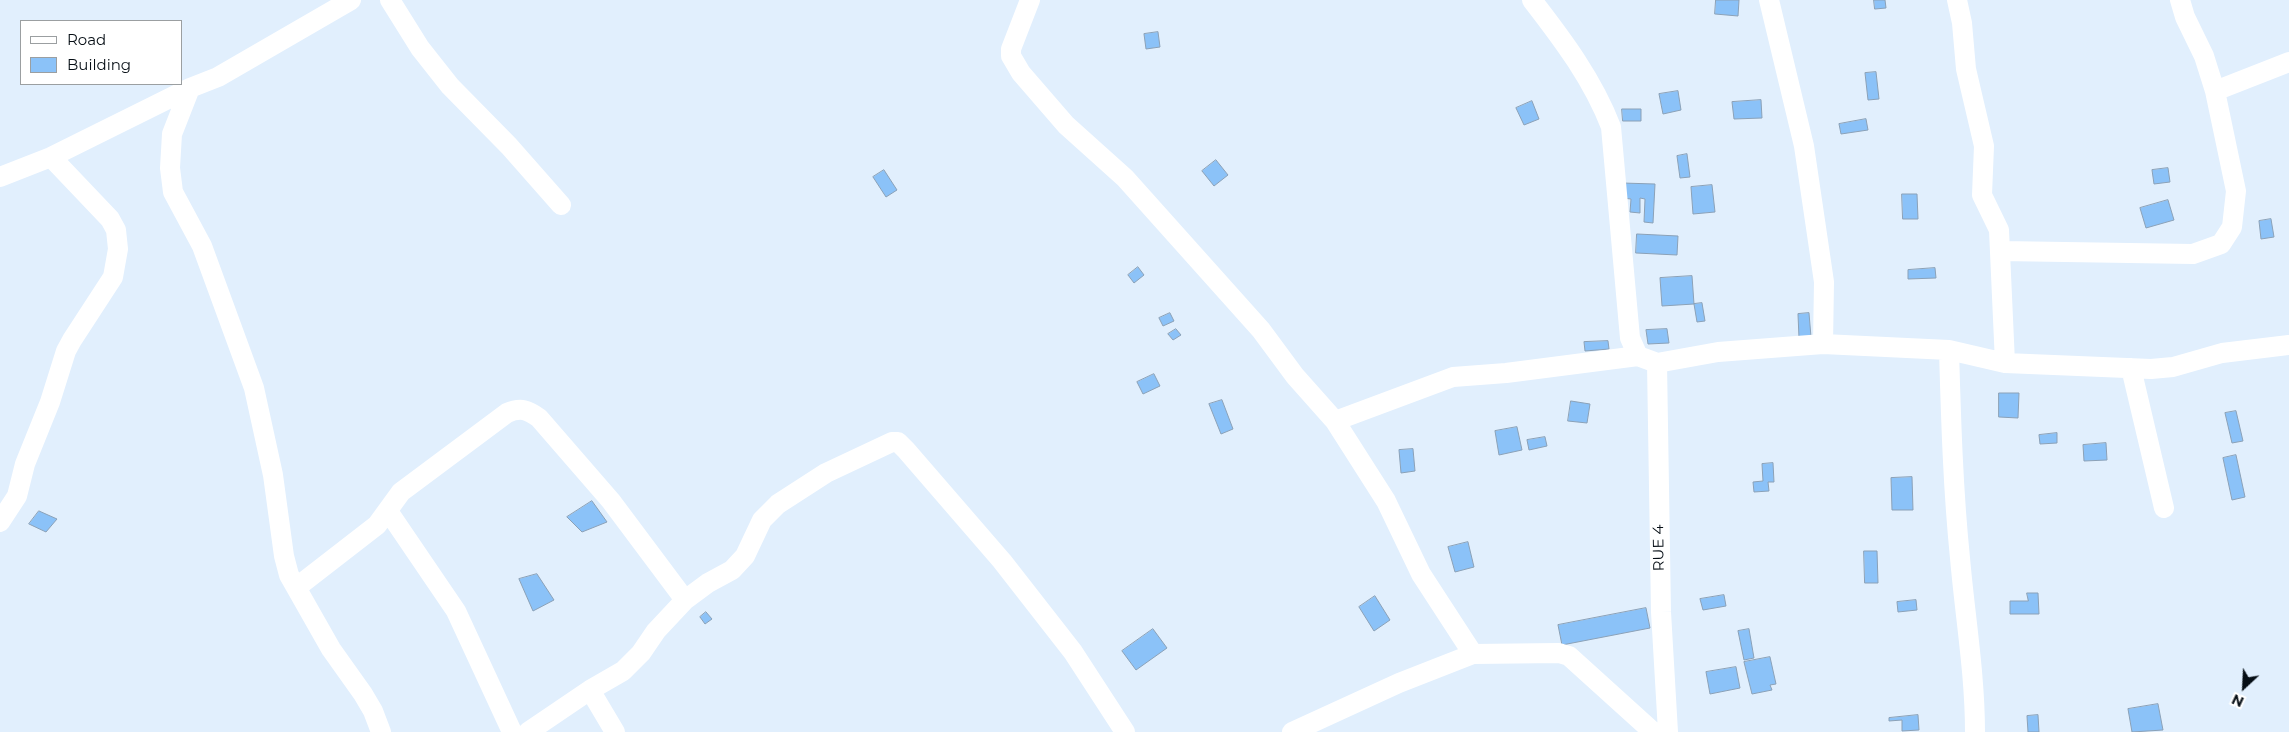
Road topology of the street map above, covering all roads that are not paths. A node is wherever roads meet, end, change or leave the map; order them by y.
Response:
1 (351, 0) edge
2 (390, 0) edge
3 (1030, 0) edge
4 (1532, 0) edge
5 (1769, 0) edge
6 (1957, 0) edge
7 (2180, 0) edge
8 (2289, 62) edge
9 (190, 88) junction
10 (2215, 91) junction
11 (51, 157) junction
12 (0, 177) edge
13 (561, 205) dead end
14 (2001, 251) junction
15 (1824, 344) junction
16 (2289, 345) edge
17 (1949, 350) junction
18 (1638, 356) junction
19 (1657, 364) junction
20 (2006, 364) junction
21 (2131, 368) junction
22 (1335, 422) junction
23 (2164, 508) dead end
24 (388, 511) junction
25 (0, 522) edge
26 (297, 586) junction
27 (686, 600) junction
28 (1474, 654) junction
29 (590, 690) junction
30 (381, 732) edge
31 (512, 732) edge
32 (528, 732) edge
33 (615, 732) edge
34 (1126, 732) edge
35 (1292, 732) edge
36 (1653, 732) edge
37 (1668, 732) edge
38 (1975, 732) edge

1 - 9 street
2 - 13 street
3 - 22 street
4 - 18 street
5 - 15 street
6 - 14 street
7 - 10 street
8 - 10 street
9 - 11 street
9 - 26 street
10 - 14 street
11 - 12 street
11 - 25 street
14 - 20 street
15 - 17 street
15 - 19 street
16 - 21 street
17 - 20 street
17 - 38 street
18 - 19 street
18 - 22 street
19 - 37 street, RUE 4
20 - 21 street
21 - 23 street
22 - 28 street
24 - 26 street
24 - 27 street
24 - 31 street
26 - 30 street
27 - 29 street
27 - 34 street
28 - 35 street
28 - 36 street
29 - 32 street
29 - 33 street

